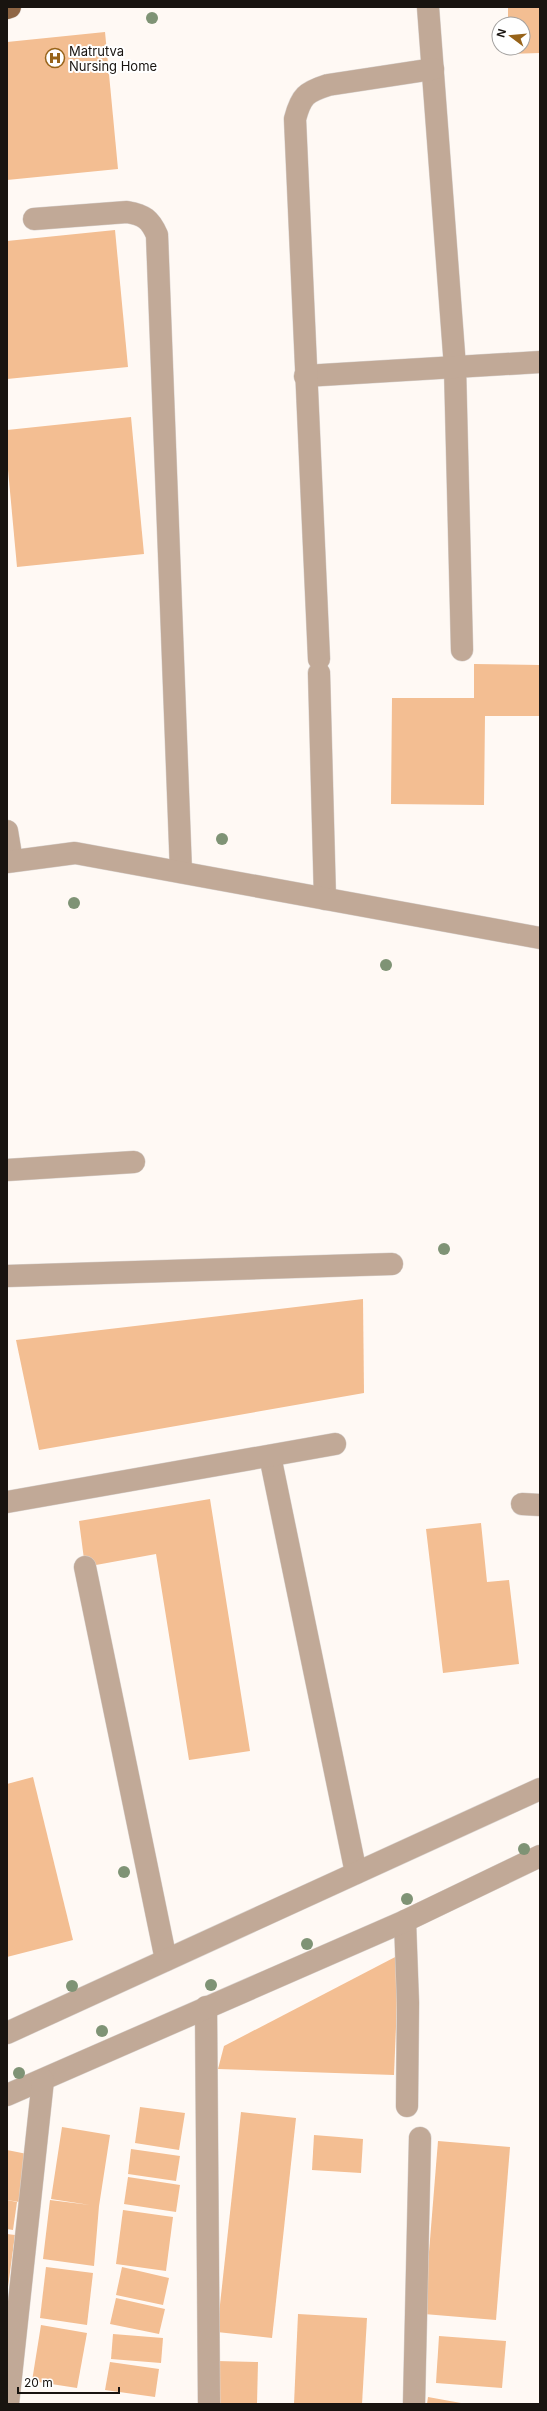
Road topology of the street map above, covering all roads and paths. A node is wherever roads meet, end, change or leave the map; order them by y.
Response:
1 (428, 7) edge
2 (433, 69) junction
3 (34, 219) dead end
4 (540, 362) edge
5 (455, 367) junction
6 (305, 376) junction
7 (462, 650) dead end
8 (7, 831) edge
9 (10, 862) edge
10 (181, 872) junction
11 (325, 899) junction
12 (540, 938) edge
13 (134, 1162) dead end
14 (7, 1170) edge
15 (392, 1264) dead end
16 (7, 1276) edge
17 (335, 1444) dead end
18 (270, 1456) junction
19 (7, 1502) edge
20 (85, 1567) dead end
21 (540, 1789) edge
22 (540, 1856) edge
23 (356, 1873) junction
24 (406, 1921) junction
25 (166, 1960) junction
26 (206, 2007) junction
27 (7, 2033) edge
28 (42, 2080) junction
29 (7, 2095) edge
30 (407, 2106) dead end
31 (420, 2138) dead end
32 (8, 2404) edge
33 (209, 2404) edge
34 (414, 2404) edge

1 - 2 street
2 - 5 street
2 - 6 street
3 - 10 street
4 - 5 street
5 - 6 street
5 - 7 street
6 - 11 street
8 - 9 street
9 - 10 street
10 - 11 street
11 - 12 street
13 - 14 street
15 - 16 street
17 - 18 street
18 - 19 street
18 - 23 street
20 - 25 street
21 - 23 street
22 - 24 street
23 - 25 street
24 - 26 street
24 - 30 street
25 - 27 street
26 - 28 street
26 - 33 street
28 - 29 street
28 - 32 street
31 - 34 street

